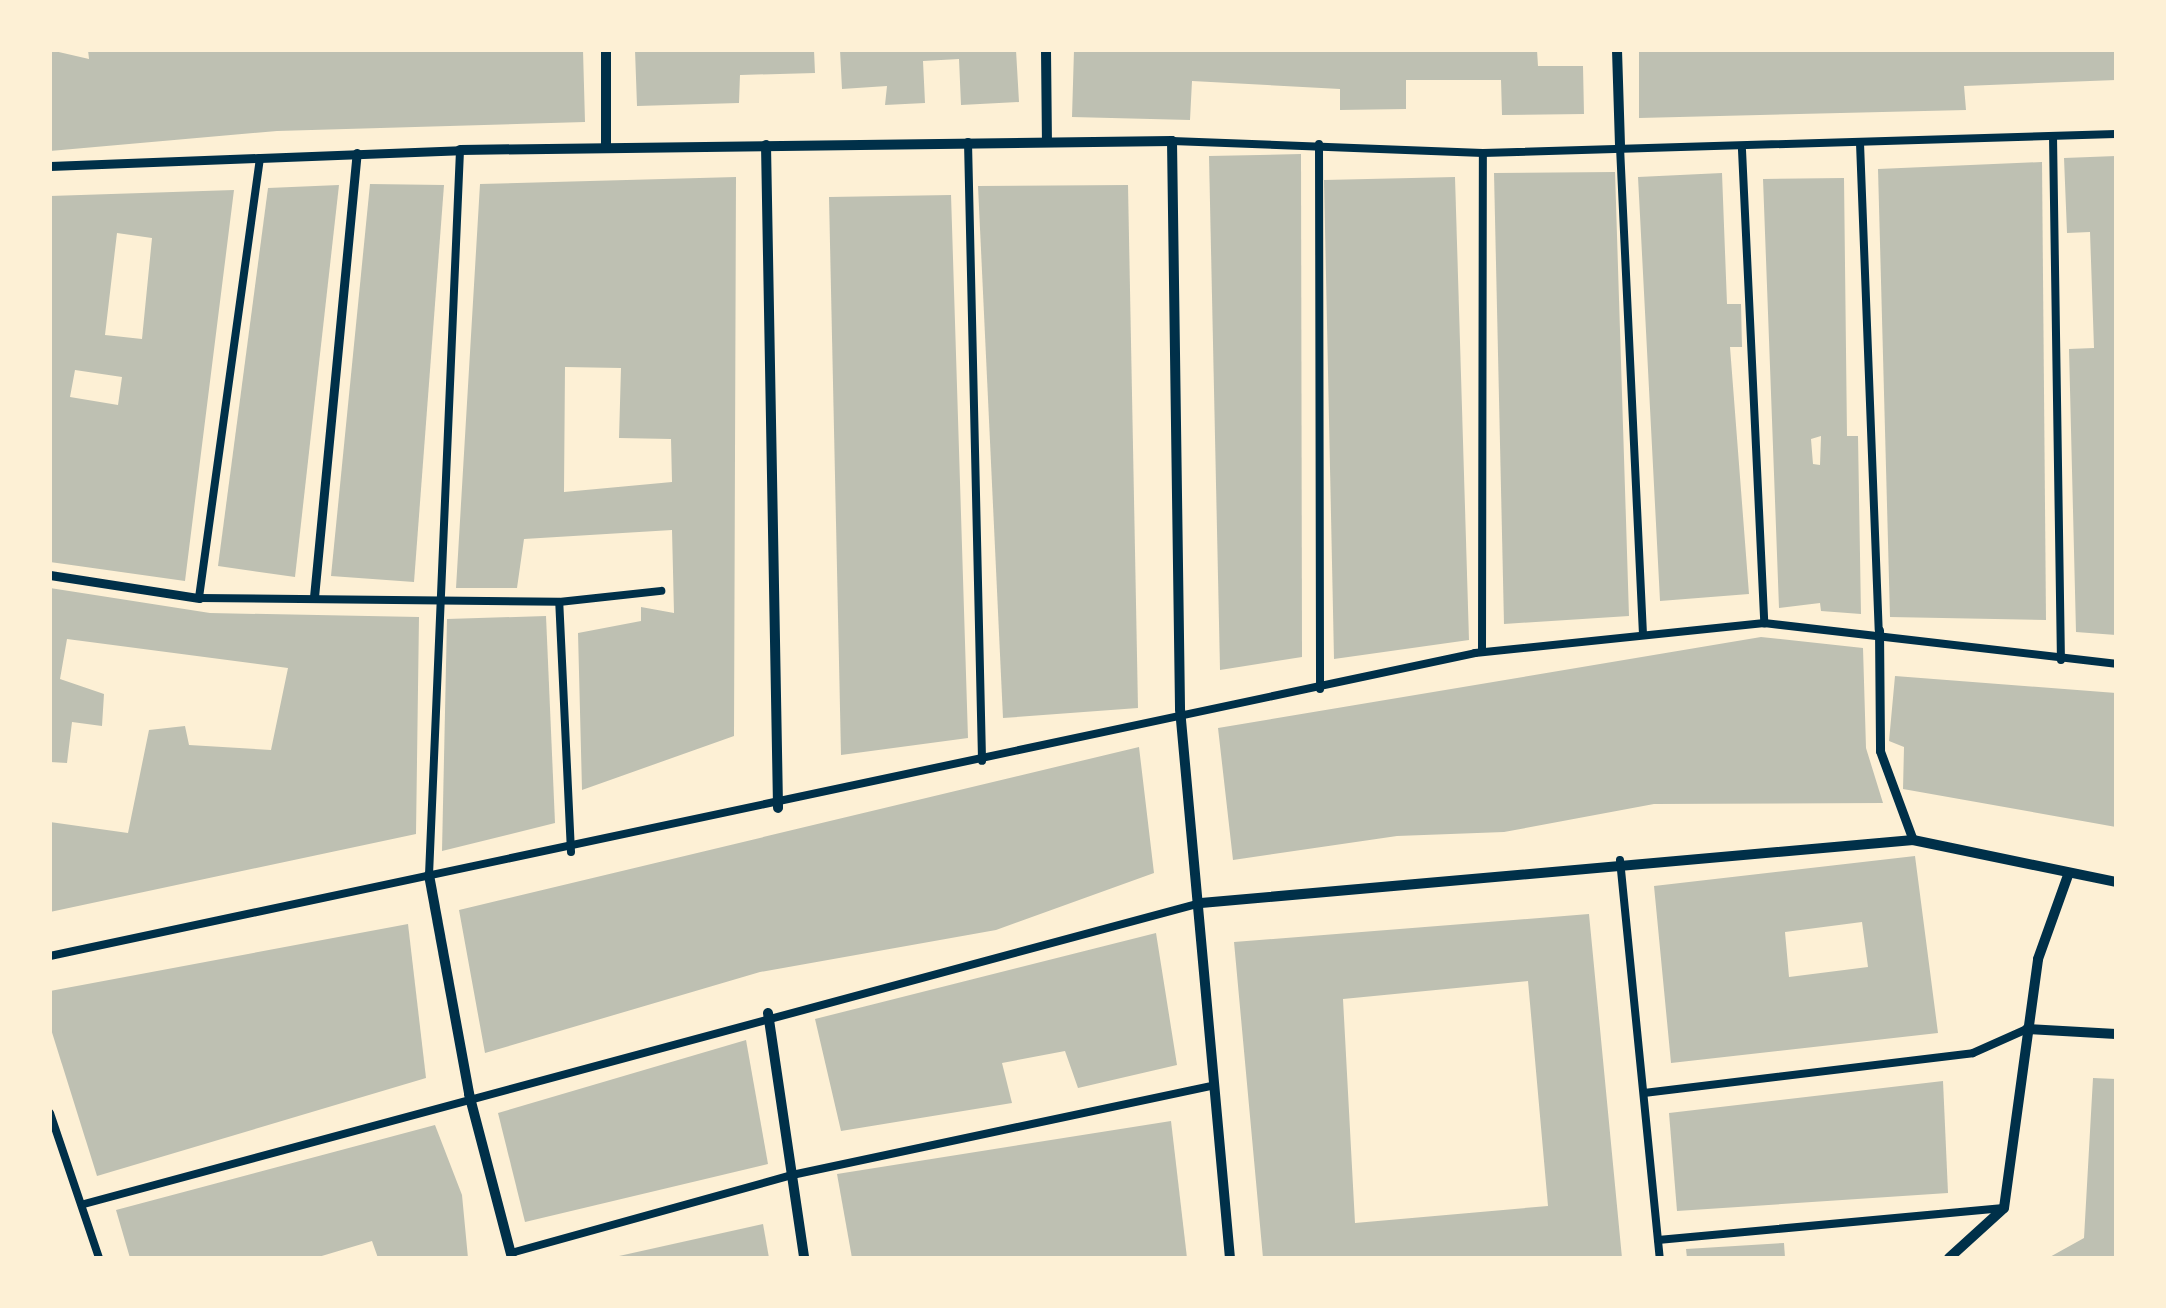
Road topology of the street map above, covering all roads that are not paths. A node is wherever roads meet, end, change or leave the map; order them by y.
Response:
1 (606, 50) edge
2 (1046, 50) edge
3 (1617, 50) edge
4 (2116, 134) edge
5 (2053, 136) junction
6 (1047, 139) junction
7 (1172, 140) junction
8 (968, 142) junction
9 (1860, 142) junction
10 (1320, 144) junction
11 (766, 145) junction
12 (606, 146) junction
13 (1620, 148) junction
14 (460, 150) junction
15 (1742, 150) junction
16 (358, 153) junction
17 (1483, 153) junction
18 (260, 158) junction
19 (50, 166) edge
20 (50, 576) edge
21 (661, 591) dead end
22 (314, 597) junction
23 (199, 598) junction
24 (560, 602) junction
25 (438, 608) junction
26 (1764, 622) junction
27 (1878, 630) junction
28 (1643, 631) junction
29 (1482, 652) junction
30 (2061, 660) junction
31 (2116, 664) edge
32 (1320, 690) junction
33 (1180, 709) junction
34 (982, 761) junction
35 (778, 808) junction
36 (1913, 840) junction
37 (571, 852) junction
38 (1620, 860) junction
39 (2068, 874) junction
40 (429, 876) junction
41 (2116, 882) edge
42 (1201, 902) junction
43 (50, 956) edge
44 (768, 1013) junction
45 (2028, 1029) junction
46 (2116, 1034) edge
47 (1212, 1086) junction
48 (1644, 1093) junction
49 (468, 1094) junction
50 (50, 1112) edge
51 (792, 1175) junction
52 (84, 1204) junction
53 (2004, 1208) junction
54 (1658, 1240) junction
55 (511, 1255) edge
56 (100, 1258) edge
57 (804, 1258) edge
58 (1230, 1258) edge
59 (1660, 1258) edge
60 (1949, 1258) edge

1 - 12 street
2 - 6 street
3 - 13 street
4 - 5 lane
5 - 9 lane
5 - 30 lane
6 - 7 street
6 - 8 street
7 - 10 lane
7 - 33 street
8 - 11 street
8 - 34 lane
9 - 15 lane
9 - 27 lane
10 - 17 lane
10 - 32 lane
11 - 12 street
11 - 35 street
12 - 14 street
13 - 15 lane
13 - 17 lane
13 - 28 lane
14 - 16 street
14 - 25 lane
15 - 26 lane
16 - 18 street
16 - 22 street
17 - 29 lane
18 - 19 street
18 - 23 lane
20 - 23 street
21 - 24 lane
22 - 23 lane
22 - 25 lane
24 - 25 lane
24 - 37 lane
25 - 40 lane
26 - 27 lane
26 - 28 lane
27 - 30 lane
27 - 36 street
28 - 29 lane
29 - 32 lane
30 - 31 lane
32 - 33 lane
33 - 34 lane
33 - 42 street
34 - 35 lane
35 - 37 lane
36 - 38 street
36 - 39 street
37 - 40 lane
38 - 42 street
38 - 48 lane
39 - 41 street
39 - 45 street
40 - 43 lane
40 - 49 street
42 - 44 lane
42 - 47 street
44 - 49 lane
44 - 51 street
45 - 46 street
45 - 48 lane
45 - 53 street
47 - 51 lane
47 - 58 street
48 - 54 lane
49 - 52 lane
49 - 55 street
50 - 52 lane
51 - 55 lane
51 - 57 street
52 - 56 lane
53 - 54 lane
53 - 60 street
54 - 59 lane

